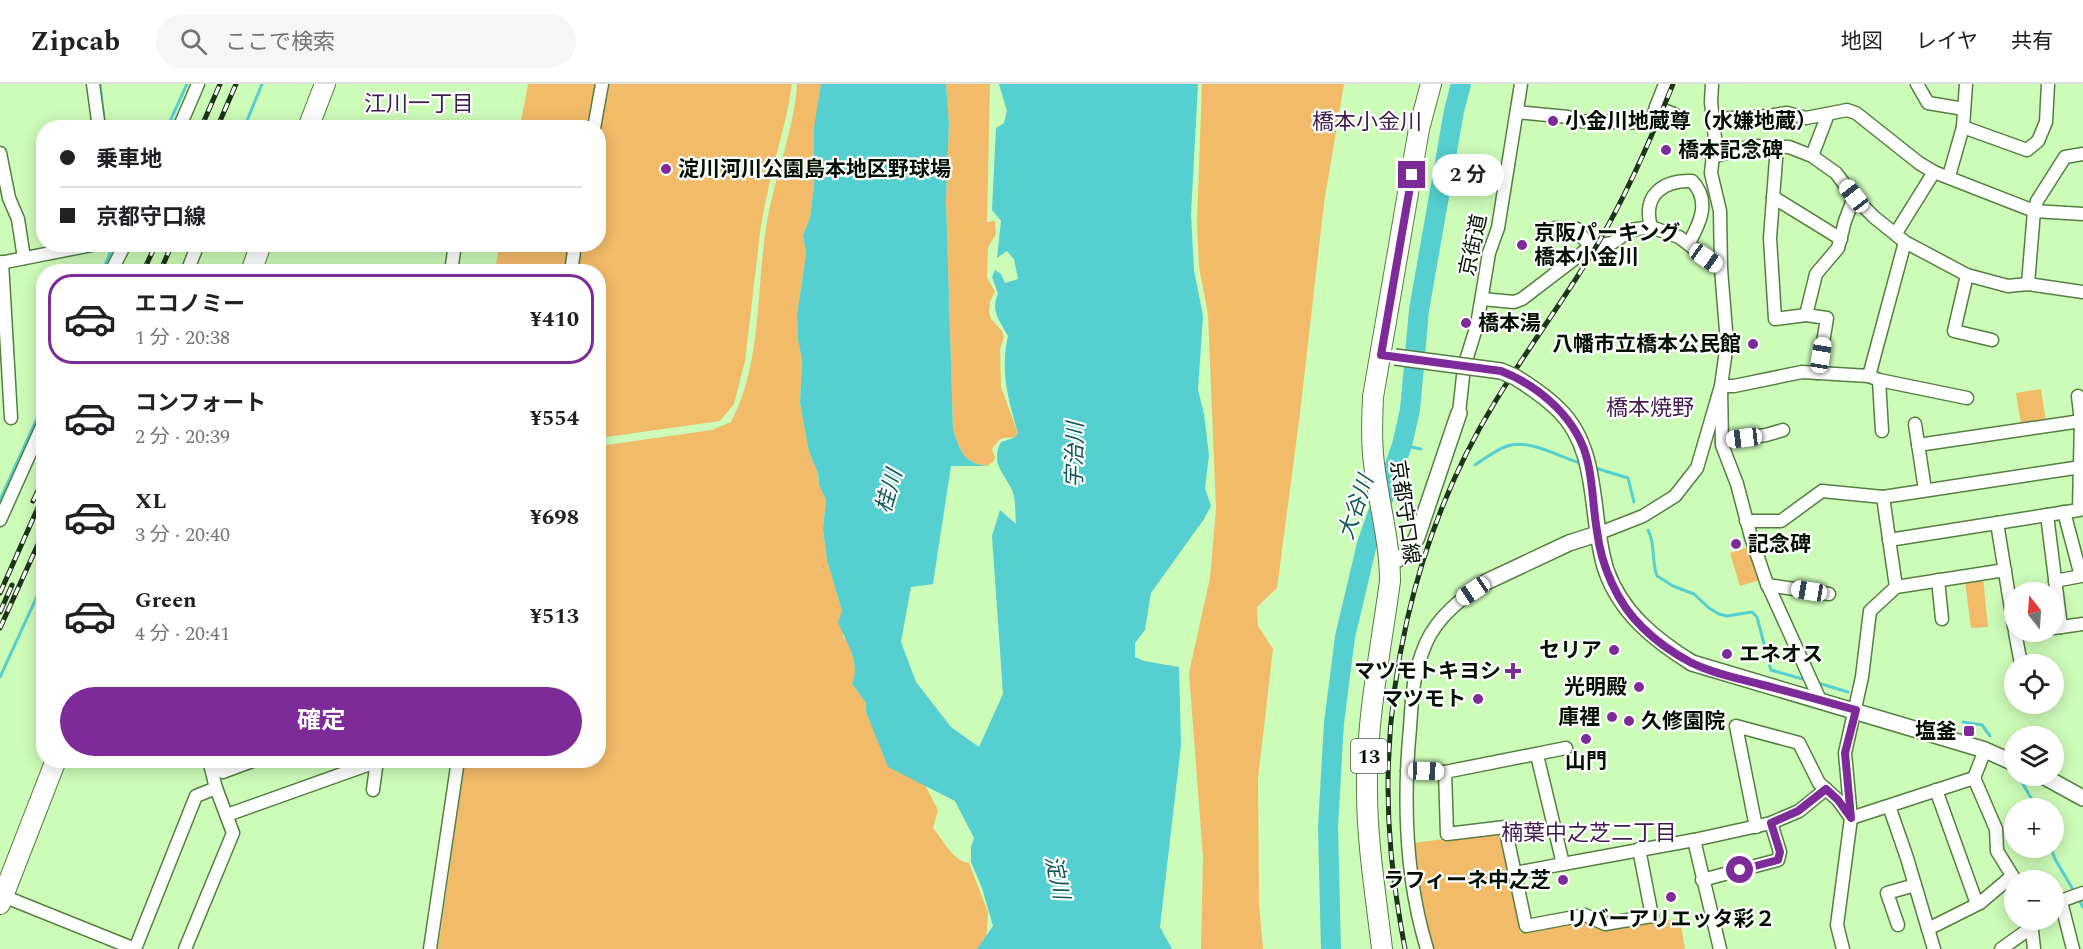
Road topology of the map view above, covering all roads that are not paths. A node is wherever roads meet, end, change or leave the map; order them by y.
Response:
1 (93, 84) edge
2 (198, 84) edge
3 (325, 84) edge
4 (602, 84) edge
5 (1431, 84) edge
6 (1521, 84) edge
7 (1665, 84) edge
8 (1712, 84) edge
9 (1917, 84) edge
10 (1966, 84) edge
11 (2049, 84) edge
12 (1656, 107) junction
13 (1964, 109) junction
14 (1517, 112) junction
15 (1674, 114) dead end
16 (1828, 114) junction
17 (1713, 119) junction
18 (98, 120) edge
19 (182, 120) edge
20 (311, 120) edge
21 (595, 120) edge
22 (1963, 127) junction
23 (1776, 146) junction
24 (0, 153) edge
25 (2083, 154) edge
26 (1812, 156) junction
27 (1712, 157) junction
28 (1934, 172) junction
29 (1949, 176) junction
30 (1854, 196) junction
31 (1773, 197) junction
32 (2034, 211) junction
33 (2083, 214) edge
34 (1651, 227) junction
35 (1555, 228) dead end
36 (1896, 233) junction
37 (1841, 239) junction
38 (1905, 242) junction
39 (1689, 243) junction
40 (1590, 247) junction
41 (55, 252) edge
42 (24, 258) junction
43 (1, 262) edge
44 (1721, 269) junction
45 (1967, 275) junction
46 (2028, 284) junction
47 (2083, 292) edge
48 (1482, 299) junction
49 (1806, 315) junction
50 (3, 328) edge
51 (1992, 340) dead end
52 (1388, 356) junction
53 (1818, 373) junction
54 (1874, 378) junction
55 (1721, 386) junction
56 (5, 394) edge
57 (2078, 396) dead end
58 (1967, 399) dead end
59 (1459, 412) joint
60 (11, 418) dead end
61 (2081, 421) junction
62 (1916, 424) dead end
63 (1782, 430) dead end
64 (1882, 431) dead end
65 (36, 440) edge
66 (1722, 441) junction
67 (1918, 445) junction
68 (2081, 467) junction
69 (1925, 490) junction
70 (1883, 497) junction
71 (2064, 513) junction
72 (2046, 515) junction
73 (0, 520) edge
74 (1746, 520) junction
75 (1997, 523) junction
76 (1597, 534) junction
77 (1889, 540) junction
78 (1390, 563) junction
79 (2005, 570) junction
80 (1938, 580) junction
81 (2055, 581) joint
82 (1486, 582) joint
83 (2007, 582) edge
84 (1767, 585) junction
85 (1896, 587) junction
86 (1829, 594) dead end
87 (1942, 619) dead end
88 (2083, 624) edge
89 (2064, 627) edge
90 (1815, 688) junction
91 (1856, 710) junction
92 (1566, 748) dead end
93 (1985, 750) junction
94 (1537, 755) junction
95 (2004, 759) edge
96 (53, 768) edge
97 (211, 768) edge
98 (222, 768) edge
99 (234, 768) edge
100 (359, 768) edge
101 (376, 768) edge
102 (457, 768) edge
103 (1407, 771) junction
104 (1445, 772) junction
105 (1974, 778) junction
106 (2061, 786) edge
107 (216, 788) junction
108 (1826, 789) junction
109 (373, 790) dead end
110 (1936, 790) junction
111 (2083, 798) edge
112 (1889, 806) junction
113 (227, 815) junction
114 (1851, 818) junction
115 (1771, 823) junction
116 (1756, 826) junction
117 (1694, 840) junction
118 (1639, 849) junction
119 (1563, 864) junction
120 (2008, 870) edge
121 (1515, 873) junction
122 (1702, 880) junction
123 (2004, 884) edge
124 (1915, 885) junction
125 (2083, 892) edge
126 (1, 900) edge
127 (2064, 900) edge
128 (1977, 904) junction
129 (2064, 923) edge
130 (1898, 925) dead end
131 (1928, 929) junction
132 (2023, 930) edge
133 (2032, 930) edge
134 (185, 949) edge
135 (430, 949) edge
136 (1382, 949) edge
137 (1427, 949) edge
138 (1720, 949) edge
139 (1843, 949) edge
140 (1934, 949) edge
141 (2001, 949) edge
142 (2034, 949) edge
143 (2073, 949) edge

1 - 18 street
2 - 19 street
3 - 20 main road
4 - 21 street
5 - 52 main road, 京都守口線 / 13
6 - 14 street, 京街道
7 - 12 street
8 - 17 street
9 - 13 street
10 - 13 street
11 - 22 street
12 - 14 street
12 - 15 street
13 - 22 street
14 - 48 street, 京街道
16 - 17 street
16 - 26 street
16 - 28 street
17 - 27 street
22 - 29 street
23 - 26 street
23 - 27 street
23 - 31 street
24 - 42 street
25 - 32 street
26 - 30 street
27 - 44 street
28 - 29 street
28 - 36 street
29 - 32 street
30 - 36 street
30 - 37 street
31 - 37 street
31 - 49 street
32 - 33 street
32 - 46 street
34 - 39 street
34 - 39 street
34 - 40 street
35 - 40 street
36 - 38 street
37 - 49 street
38 - 45 street
38 - 54 street
39 - 44 street
40 - 48 street
41 - 42 street
42 - 43 street
43 - 50 street
44 - 55 street
45 - 46 street
45 - 51 street
46 - 47 street
48 - 59 street, 京街道
49 - 53 street
50 - 56 street
52 - 76 street, bridge
52 - 78 main road, 京都守口線 / 13
53 - 54 street
53 - 55 street
54 - 58 street
54 - 64 street
55 - 66 street
55 - 76 street
56 - 60 street
57 - 61 street
59 - 78 street
61 - 67 street
61 - 68 street
62 - 67 street
63 - 66 street
65 - 73 street
66 - 74 street
67 - 69 street
68 - 69 street
68 - 71 street
69 - 70 street
70 - 74 street
70 - 77 street
71 - 72 street
71 - 81 street
72 - 75 street
72 - 81 street
74 - 84 street
75 - 77 street
75 - 79 street
76 - 82 street
76 - 90 street
77 - 85 street
78 - 136 main road, 京都守口線 / 13
79 - 80 street
79 - 83 street
80 - 85 street
80 - 87 street
82 - 103 street
84 - 86 street
84 - 90 street
85 - 91 street
88 - 89 street
90 - 91 street
91 - 93 street
91 - 114 street
92 - 94 street
93 - 95 street
93 - 105 street
94 - 104 street
94 - 119 street
96 - 126 main road
97 - 107 street
98 - 99 street
100 - 113 street
101 - 109 street
102 - 135 street
103 - 104 street
103 - 137 street
104 - 121 street
105 - 110 street
105 - 120 street
106 - 111 street
107 - 113 street
107 - 126 street
108 - 114 street
108 - 115 street
108 - 116 street
110 - 112 street
110 - 128 street
112 - 114 street
112 - 124 street
113 - 134 street
114 - 139 street
115 - 116 street
115 - 122 street
116 - 117 street
117 - 118 street
117 - 122 street
118 - 119 street
118 - 121 street
119 - 121 street
122 - 138 street
123 - 128 street
124 - 130 street
124 - 131 street
125 - 127 street
128 - 131 street
129 - 143 street
131 - 140 street
132 - 141 street
133 - 142 street

